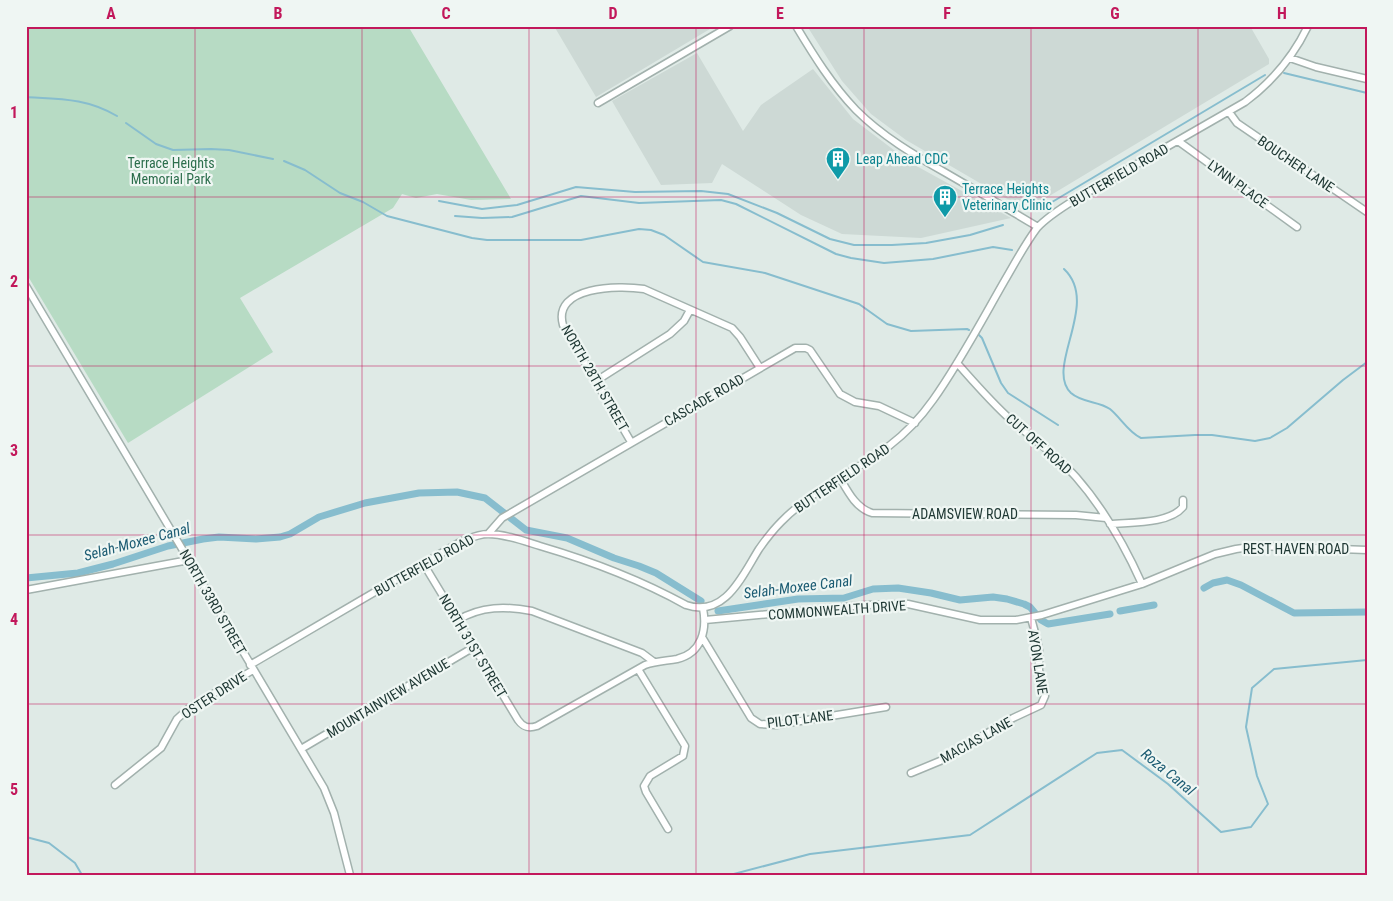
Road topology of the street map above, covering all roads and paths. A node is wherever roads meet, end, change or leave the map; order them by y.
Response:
1 (730, 26) edge
2 (796, 26) edge
3 (1308, 26) edge
4 (1290, 58) junction
5 (1367, 79) edge
6 (598, 103) dead end
7 (1229, 112) junction
8 (1178, 141) junction
9 (1367, 212) edge
10 (1038, 227) junction
11 (1297, 227) dead end
12 (26, 286) edge
13 (690, 310) junction
14 (956, 363) junction
15 (760, 368) junction
16 (596, 381) junction
17 (915, 423) junction
18 (631, 442) junction
19 (840, 478) junction
20 (1183, 500) dead end
21 (1106, 518) junction
22 (1110, 524) junction
23 (488, 534) junction
24 (1367, 550) edge
25 (189, 560) junction
26 (424, 563) junction
27 (1142, 584) junction
28 (26, 590) edge
29 (703, 608) junction
30 (1032, 617) junction
31 (458, 620) junction
32 (705, 620) junction
33 (702, 637) junction
34 (474, 647) junction
35 (654, 662) junction
36 (252, 668) junction
37 (638, 669) junction
38 (1041, 705) joint
39 (886, 707) dead end
40 (301, 750) junction
41 (911, 773) dead end
42 (116, 785) dead end
43 (668, 829) dead end
44 (350, 875) edge

1 - 6 street
2 - 10 street
3 - 4 street, BUTTERFIELD ROAD
4 - 5 street
4 - 7 street, BUTTERFIELD ROAD
7 - 8 street, BUTTERFIELD ROAD
7 - 9 street, BOUCHER LANE
8 - 10 street, BUTTERFIELD ROAD
8 - 11 street, LYNN PLACE
10 - 14 street, BUTTERFIELD ROAD
12 - 25 street, NORTH 33RD STREET
13 - 15 street
13 - 16 street
13 - 16 street, NORTH 28TH STREET
14 - 17 street, BUTTERFIELD ROAD
14 - 21 street, CUT OFF ROAD
15 - 17 street, CASCADE ROAD
15 - 18 street, CASCADE ROAD
16 - 18 street, NORTH 28TH STREET
17 - 19 street, BUTTERFIELD ROAD
18 - 23 street, CASCADE ROAD
19 - 21 street, ADAMSVIEW ROAD
19 - 29 street, BUTTERFIELD ROAD
20 - 22 street
21 - 22 street, CUT OFF ROAD
22 - 27 street, CUT OFF ROAD
23 - 26 street, BUTTERFIELD ROAD
23 - 29 street, BUTTERFIELD ROAD
24 - 27 street, REST HAVEN ROAD
25 - 28 street
25 - 36 street, NORTH 33RD STREET
26 - 31 street, NORTH 31ST STREET
26 - 36 street, BUTTERFIELD ROAD
27 - 30 street, COMMONWEALTH DRIVE
29 - 32 street
30 - 32 street, COMMONWEALTH DRIVE
30 - 38 street, AYON LANE
31 - 34 street, NORTH 31ST STREET
31 - 35 street
32 - 33 street
33 - 35 street
33 - 39 street, PILOT LANE
34 - 37 street, NORTH 31ST STREET
34 - 40 street, MOUNTAINVIEW AVENUE
35 - 37 street
36 - 40 street, NORTH 33RD STREET
36 - 42 street, OSTER DRIVE
37 - 43 street
38 - 41 street, MACIAS LANE
40 - 44 street, NORTH 33RD STREET

